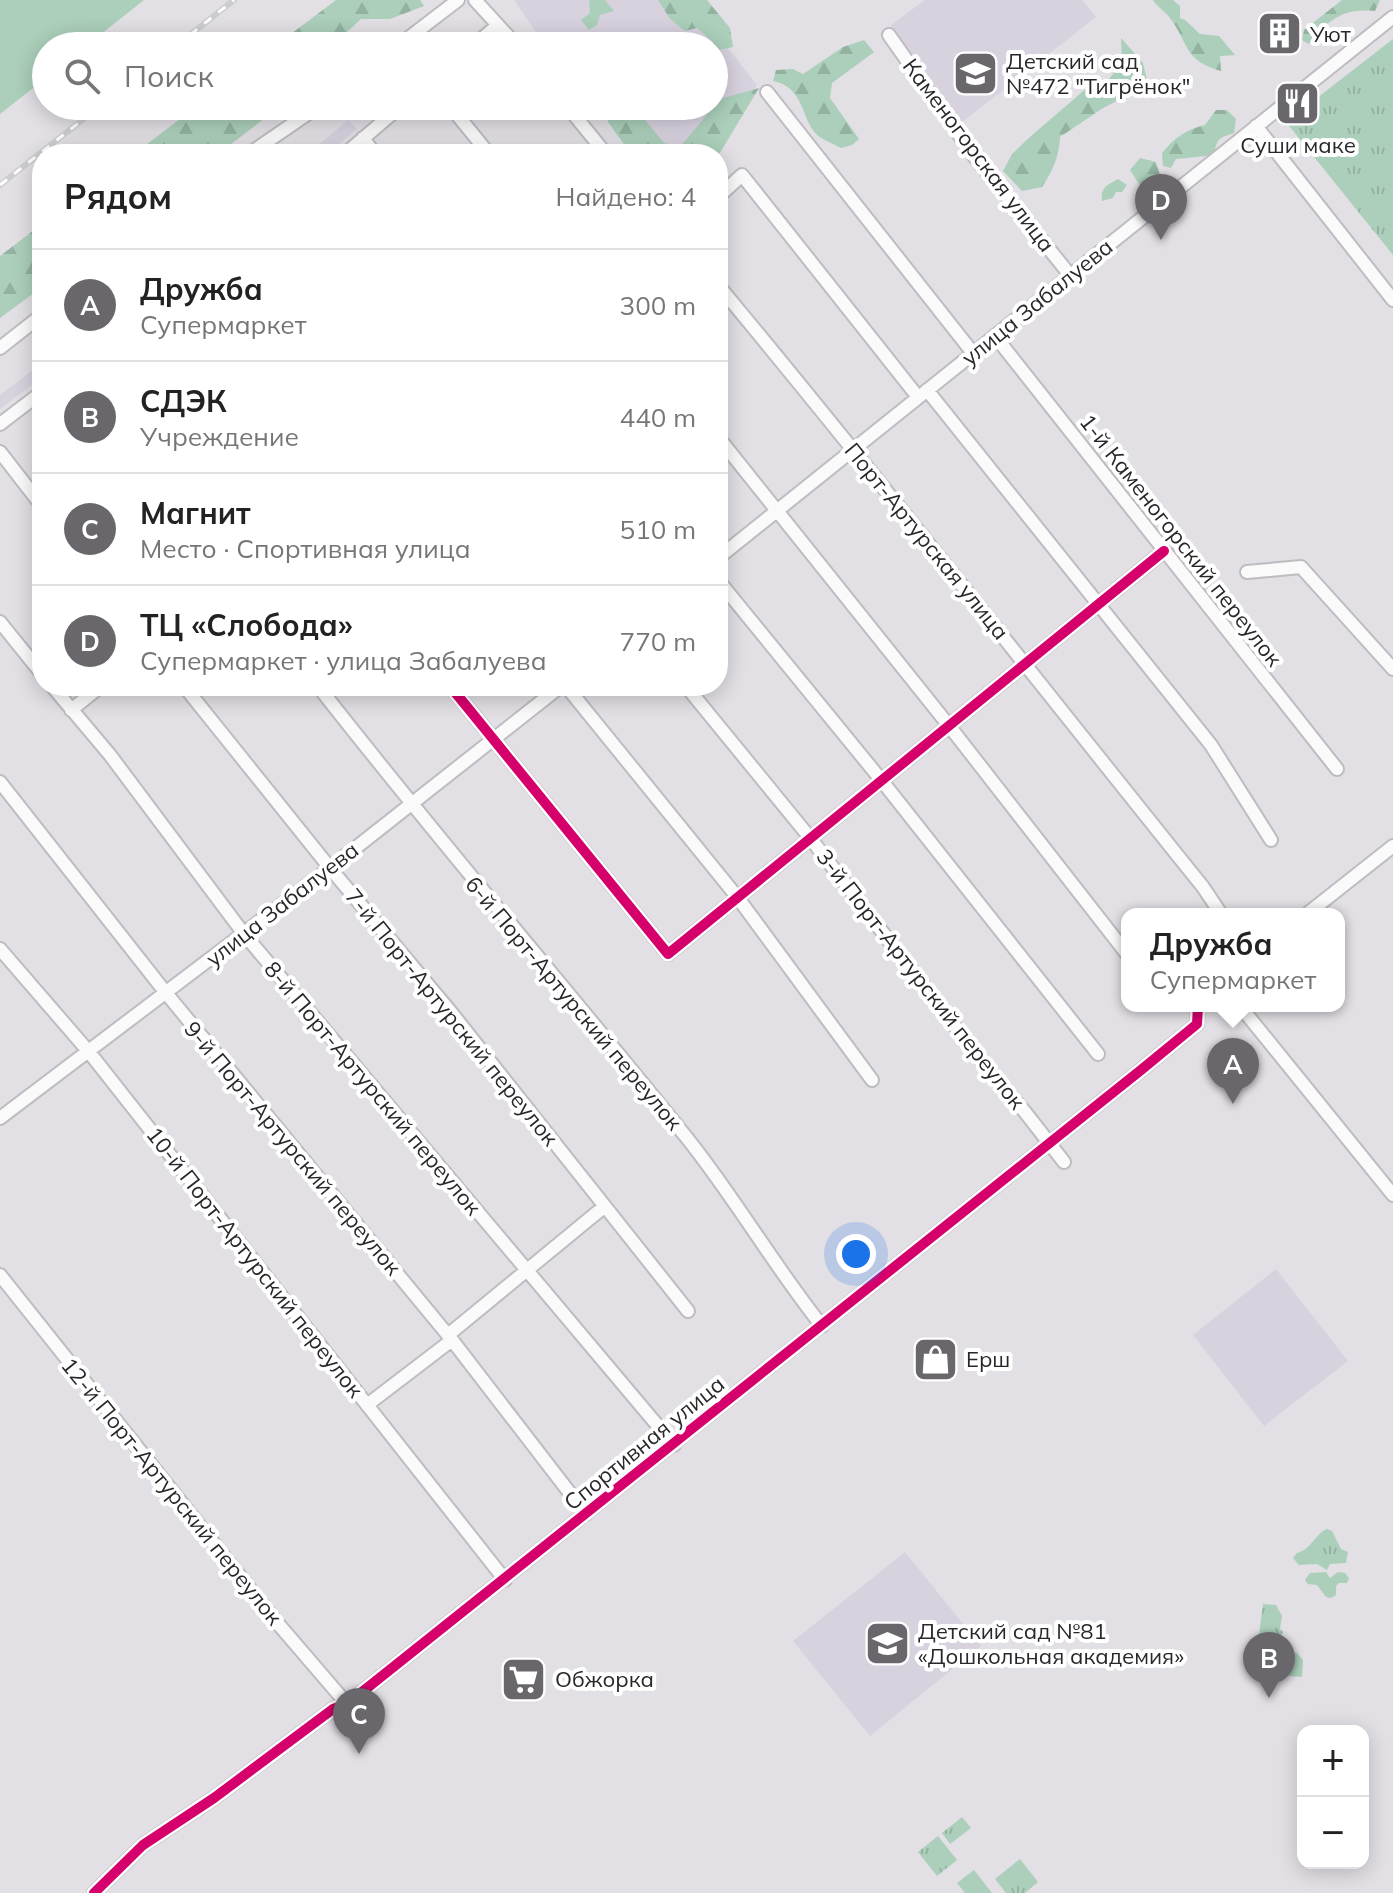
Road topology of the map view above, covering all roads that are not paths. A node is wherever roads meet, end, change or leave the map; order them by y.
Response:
1 (458, 0) edge
2 (475, 0) edge
3 (1393, 17) edge
4 (497, 26) junction
5 (416, 32) edge
6 (490, 32) edge
7 (503, 32) edge
8 (889, 35) dead end
9 (767, 92) dead end
10 (299, 120) edge
11 (384, 120) edge
12 (461, 120) edge
13 (578, 120) edge
14 (1256, 126) junction
15 (363, 138) junction
16 (264, 144) edge
17 (356, 144) edge
18 (368, 144) edge
19 (481, 144) edge
20 (598, 144) edge
21 (728, 188) edge
22 (1070, 275) junction
23 (728, 297) edge
24 (1393, 300) edge
25 (32, 323) edge
26 (995, 336) junction
27 (0, 348) edge
28 (973, 353) junction
29 (922, 394) junction
30 (32, 400) edge
31 (0, 424) edge
32 (728, 449) edge
33 (854, 449) junction
34 (0, 452) edge
35 (32, 493) edge
36 (777, 510) junction
37 (728, 550) edge
38 (1164, 551) junction
39 (1247, 572) dead end
40 (728, 592) edge
41 (1098, 606) junction
42 (0, 622) edge
43 (32, 662) edge
44 (1027, 665) junction
45 (1393, 669) edge
46 (60, 696) edge
47 (88, 696) edge
48 (192, 696) edge
49 (326, 696) edge
50 (458, 696) edge
51 (550, 696) edge
52 (571, 696) edge
53 (694, 696) edge
54 (71, 710) junction
55 (950, 727) junction
56 (494, 741) junction
57 (1337, 769) dead end
58 (882, 781) junction
59 (0, 782) edge
60 (410, 804) junction
61 (811, 839) junction
62 (1271, 840) dead end
63 (1393, 846) edge
64 (330, 868) junction
65 (738, 898) junction
66 (1217, 908) edge
67 (1315, 908) edge
68 (244, 934) junction
69 (1121, 946) edge
70 (0, 949) edge
71 (166, 993) junction
72 (1198, 1012) edge
73 (1245, 1012) edge
74 (89, 1052) junction
75 (1098, 1054) dead end
76 (872, 1080) dead end
77 (1, 1115) edge
78 (1049, 1144) junction
79 (1064, 1162) dead end
80 (1393, 1195) edge
81 (605, 1206) junction
82 (527, 1270) junction
83 (0, 1275) edge
84 (688, 1311) dead end
85 (822, 1326) junction
86 (450, 1338) junction
87 (367, 1405) junction
88 (674, 1445) junction
89 (586, 1514) junction
90 (505, 1580) junction
91 (347, 1704) junction
92 (94, 1893) edge

1 - 5 street
2 - 4 street
3 - 14 street, улица Забалуева
4 - 6 street
4 - 7 street
8 - 22 street, Каменогорская улица
9 - 28 street
10 - 16 street
11 - 15 street
12 - 19 street
13 - 20 street
14 - 22 street, улица Забалуева
14 - 24 street
15 - 17 street
15 - 18 street
21 - 29 street
22 - 26 street, улица Забалуева
23 - 33 street, Порт-Артурская улица
25 - 27 street
26 - 28 street, улица Забалуева
26 - 38 street, 1-й Каменогорский переулок
28 - 29 street, улица Забалуева
29 - 33 street, улица Забалуева
29 - 41 street
30 - 31 street
32 - 36 street
33 - 36 street, улица Забалуева
33 - 44 street, Порт-Артурская улица
34 - 35 street
36 - 37 street, улица Забалуева
36 - 55 street
38 - 41 street
38 - 57 street, 1-й Каменогорский переулок
39 - 45 street
40 - 58 street
41 - 44 street
41 - 62 street
42 - 43 street
44 - 55 street
44 - 66 street, Порт-Артурская улица
46 - 54 street, 8-й Порт-Артурский переулок
47 - 54 street
48 - 64 street, 7-й Порт-Артурский переулок
49 - 60 street, 6-й Порт-Артурский переулок
50 - 56 street
51 - 56 street, улица Забалуева
52 - 65 street
53 - 61 street, 3-й Порт-Артурский переулок
54 - 68 street, 8-й Порт-Артурский переулок
55 - 58 street
55 - 69 street
56 - 60 street, улица Забалуева
56 - 65 street
58 - 61 street
58 - 75 street
59 - 71 street, 9-й Порт-Артурский переулок
60 - 64 street, улица Забалуева
60 - 85 street, 6-й Порт-Артурский переулок
61 - 65 street
61 - 78 street, 3-й Порт-Артурский переулок
63 - 67 street
64 - 68 street, улица Забалуева
64 - 81 street, 7-й Порт-Артурский переулок
65 - 76 street
68 - 71 street, улица Забалуева
68 - 82 street, 8-й Порт-Артурский переулок
70 - 74 street, 10-й Порт-Артурский переулок
71 - 74 street, улица Забалуева
71 - 86 street, 9-й Порт-Артурский переулок
72 - 78 street, Спортивная улица
73 - 80 street
74 - 77 street, улица Забалуева
74 - 87 street, 10-й Порт-Артурский переулок
78 - 79 street, 3-й Порт-Артурский переулок
78 - 85 street, Спортивная улица
81 - 82 street
81 - 84 street, 7-й Порт-Артурский переулок
82 - 86 street
82 - 88 street, 8-й Порт-Артурский переулок
83 - 91 street, 12-й Порт-Артурский переулок
85 - 88 street, Спортивная улица
86 - 87 street
86 - 89 street, 9-й Порт-Артурский переулок
87 - 90 street, 10-й Порт-Артурский переулок
88 - 89 street, Спортивная улица
89 - 90 street, Спортивная улица
90 - 91 street, Спортивная улица
91 - 92 street, Спортивная улица

